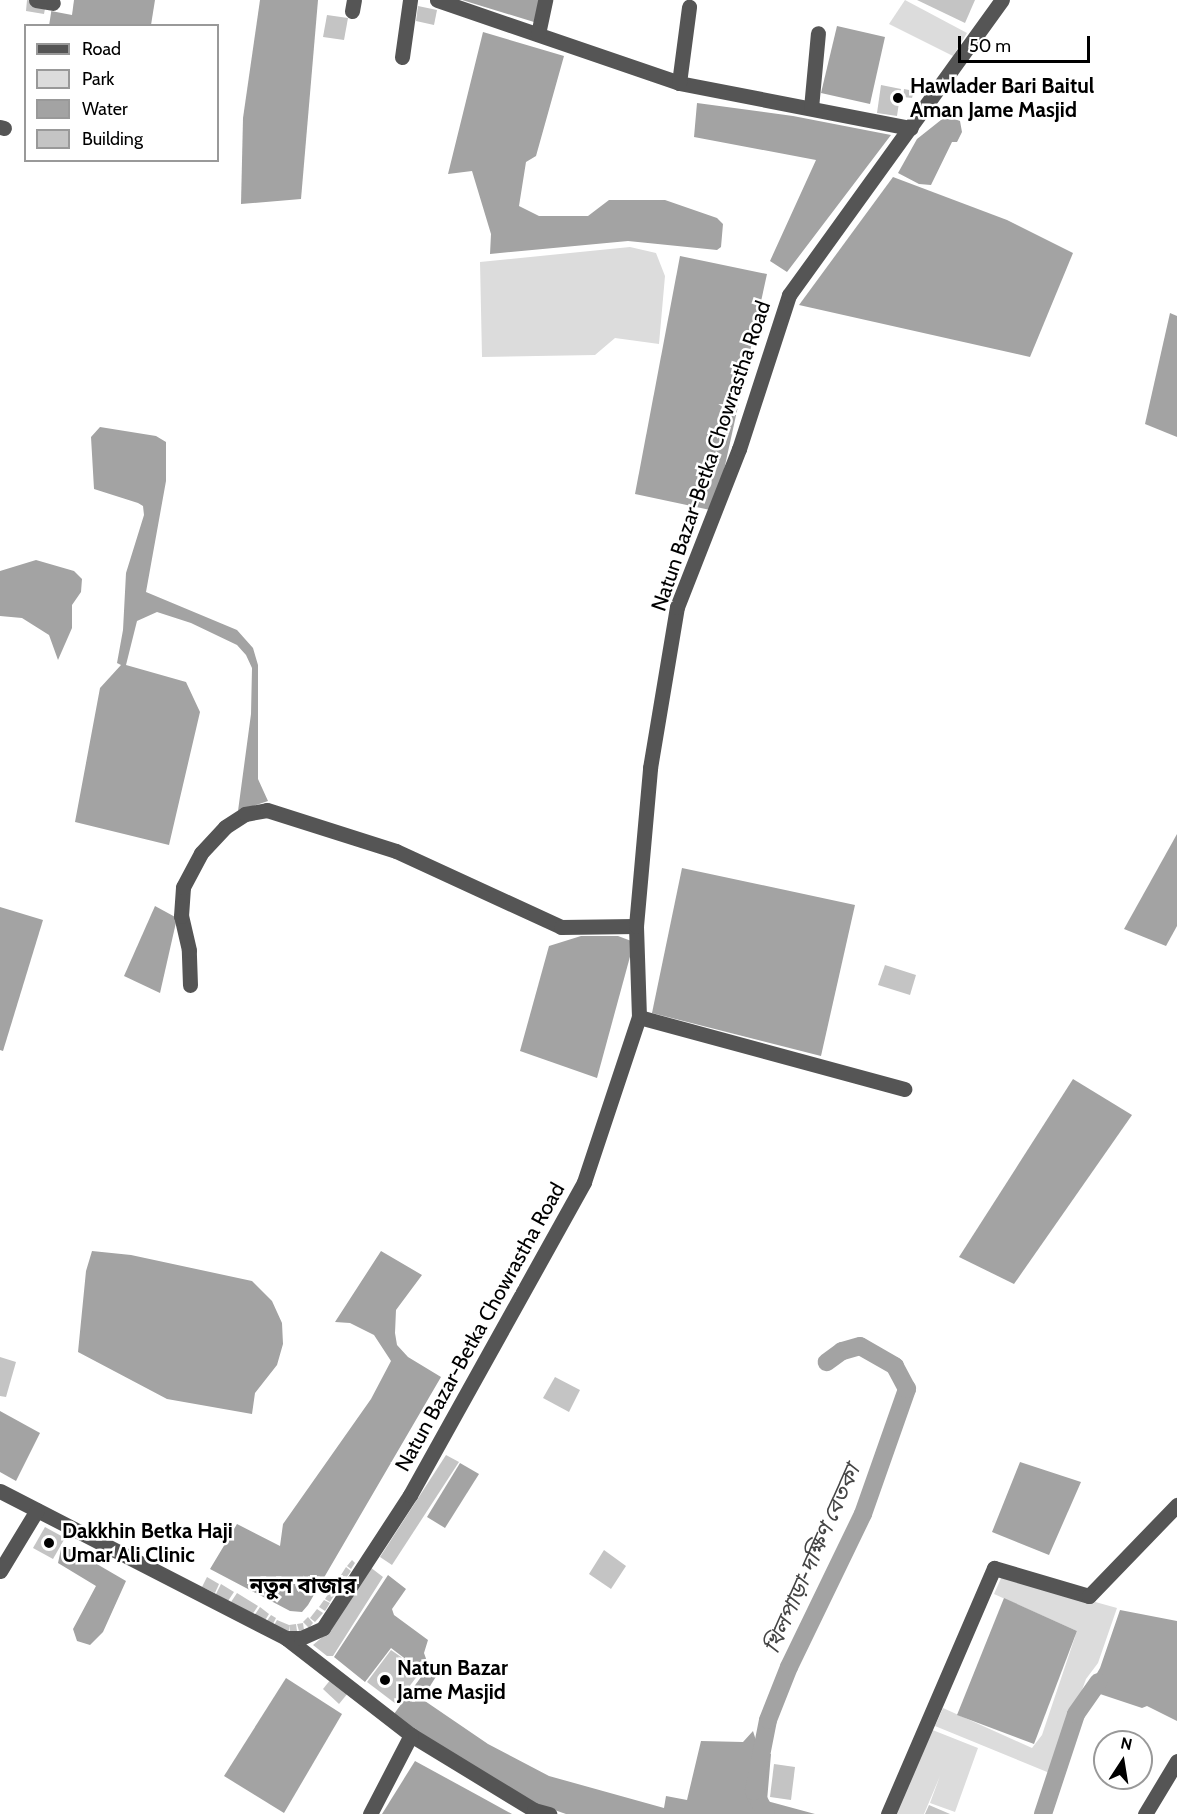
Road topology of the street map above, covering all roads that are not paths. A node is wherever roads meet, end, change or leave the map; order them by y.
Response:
1 (36, 0) edge
2 (410, 0) edge
3 (437, 0) edge
4 (545, 0) edge
5 (1002, 0) edge
6 (53, 3) dead end
7 (689, 7) dead end
8 (818, 33) dead end
9 (538, 34) junction
10 (402, 57) dead end
11 (679, 83) junction
12 (811, 108) junction
13 (911, 128) junction
14 (636, 926) junction
15 (190, 985) dead end
16 (639, 1017) junction
17 (904, 1089) dead end
18 (0, 1491) edge
19 (1177, 1505) edge
20 (37, 1510) junction
21 (0, 1571) edge
22 (286, 1638) junction
23 (411, 1735) junction
24 (1177, 1761) edge
25 (544, 1813) edge
26 (370, 1814) edge
27 (888, 1814) edge
28 (1145, 1814) edge

1 - 6 street
2 - 10 street
3 - 9 street
4 - 9 street
5 - 13 street, Natun Bazar-Betka Chowrastha Road
7 - 11 street
8 - 12 street
9 - 11 street
11 - 12 street
12 - 13 street
13 - 14 street, Natun Bazar-Betka Chowrastha Road
14 - 15 street
14 - 16 street, Natun Bazar-Betka Chowrastha Road
16 - 17 street
16 - 22 street, Natun Bazar-Betka Chowrastha Road
18 - 20 street
19 - 27 street
20 - 21 street
20 - 22 street
22 - 23 street
23 - 25 street
23 - 26 street
24 - 28 street

